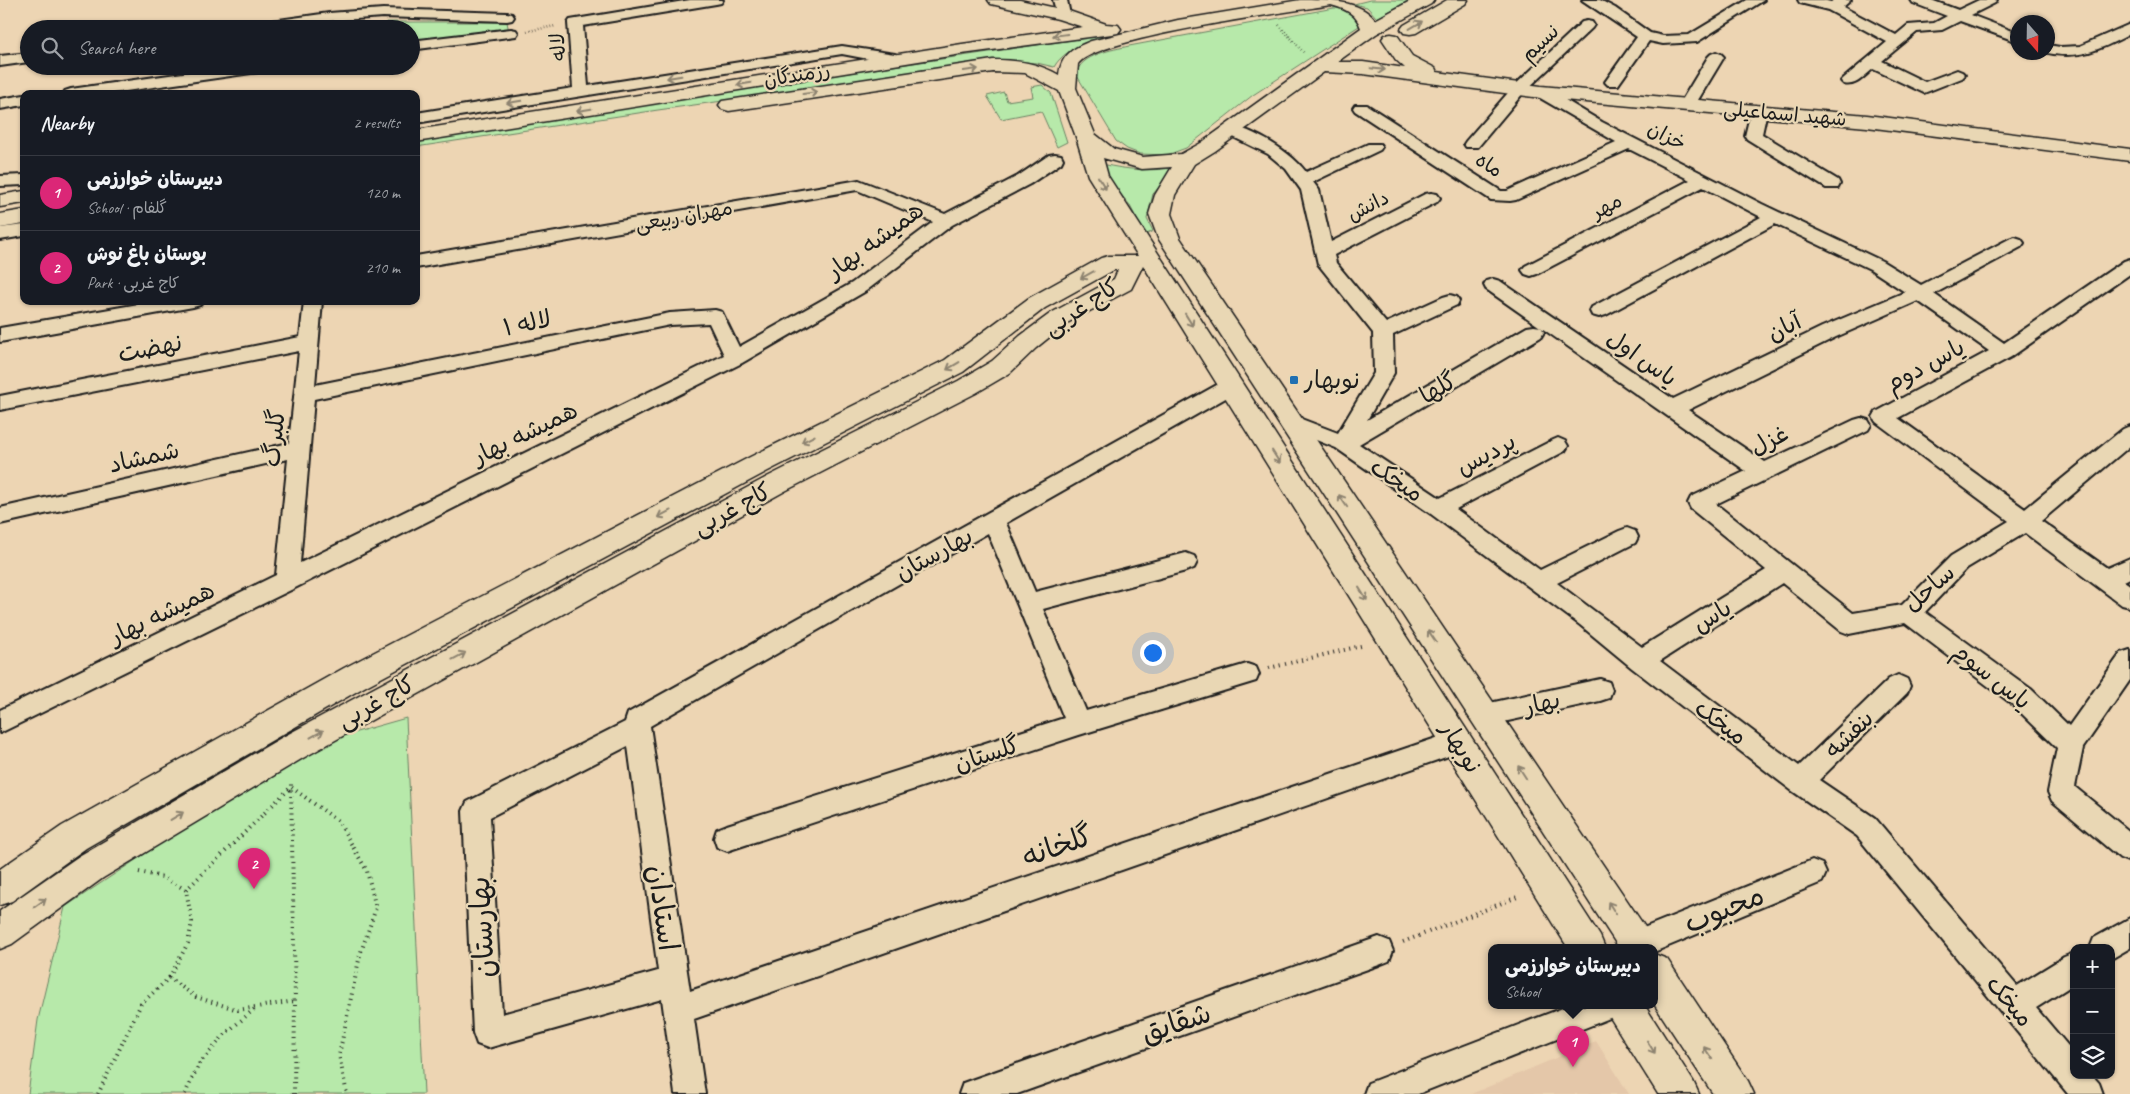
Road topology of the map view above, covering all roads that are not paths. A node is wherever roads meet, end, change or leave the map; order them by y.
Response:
1 (716, 0) edge
2 (1331, 0) edge
3 (1425, 0) edge
4 (1459, 0) edge
5 (1589, 0) edge
6 (1757, 0) edge
7 (1805, 0) edge
8 (1918, 0) edge
9 (1990, 0) edge
10 (1005, 1) edge
11 (1839, 4) edge
12 (1062, 7) edge
13 (1959, 16) junction
14 (507, 17) dead end
15 (307, 20) edge
16 (1178, 25) junction
17 (1587, 25) dead end
18 (2130, 28) edge
19 (1106, 29) junction
20 (1370, 30) junction
21 (511, 33) road end
22 (2010, 35) edge
23 (1645, 36) junction
24 (1391, 40) junction
25 (1897, 41) junction
26 (420, 45) edge
27 (962, 49) junction
28 (2055, 51) edge
29 (1716, 56) dead end
30 (20, 58) edge
31 (895, 59) junction
32 (0, 61) edge
33 (1872, 62) junction
34 (1318, 70) junction
35 (203, 75) edge
36 (1957, 75) dead end
37 (1439, 77) junction
38 (1849, 80) dead end
39 (1613, 82) dead end
40 (1066, 88) junction
41 (1519, 89) junction
42 (99, 90) edge
43 (581, 91) junction
44 (1541, 92) junction
45 (20, 101) edge
46 (0, 104) edge
47 (1687, 105) junction
48 (1361, 108) dead end
49 (707, 109) dead end
50 (1759, 111) junction
51 (658, 116) dead end
52 (420, 117) edge
53 (1231, 130) junction
54 (420, 135) edge
55 (1086, 137) junction
56 (1630, 142) junction
57 (1472, 144) dead end
58 (1374, 147) dead end
59 (420, 153) edge
60 (2130, 155) edge
61 (1055, 159) dead end
62 (1186, 160) junction
63 (0, 180) edge
64 (20, 180) edge
65 (1303, 180) junction
66 (1703, 180) junction
67 (1832, 184) dead end
68 (20, 198) edge
69 (1431, 198) dead end
70 (0, 201) edge
71 (1775, 217) junction
72 (20, 218) edge
73 (0, 221) edge
74 (946, 221) junction
75 (20, 231) edge
76 (0, 234) edge
77 (2015, 243) dead end
78 (1149, 251) junction
79 (1325, 252) junction
80 (420, 261) edge
81 (2130, 265) edge
82 (1531, 270) dead end
83 (1493, 285) dead end
84 (1920, 293) junction
85 (1450, 301) dead end
86 (170, 305) edge
87 (313, 305) edge
88 (1600, 311) dead end
89 (1383, 332) junction
90 (1534, 332) dead end
91 (0, 335) edge
92 (310, 342) junction
93 (2004, 352) junction
94 (735, 358) junction
95 (1231, 386) junction
96 (305, 394) junction
97 (0, 403) edge
98 (1672, 409) junction
99 (1290, 422) junction
100 (1861, 425) dead end
101 (2130, 434) edge
102 (1343, 444) junction
103 (1558, 446) dead end
104 (299, 450) junction
105 (769, 459) junction
106 (1763, 472) junction
107 (788, 479) junction
108 (1699, 503) joint
109 (1439, 508) junction
110 (0, 516) edge
111 (994, 520) junction
112 (2025, 522) junction
113 (1627, 537) dead end
114 (1186, 562) dead end
115 (2130, 567) edge
116 (1783, 571) junction
117 (2105, 580) junction
118 (287, 581) junction
119 (1538, 582) junction
120 (2130, 598) edge
121 (1029, 603) junction
122 (1909, 613) junction
123 (2130, 660) edge
124 (1641, 661) junction
125 (1247, 674) road end
126 (355, 677) junction
127 (1898, 686) dead end
128 (1600, 690) dead end
129 (370, 705) junction
130 (1485, 715) junction
131 (0, 722) edge
132 (1080, 724) junction
133 (638, 725) junction
134 (1457, 742) junction
135 (2071, 744) junction
136 (1800, 782) junction
137 (727, 838) dead end
138 (2130, 849) edge
139 (1812, 873) dead end
140 (0, 889) edge
141 (0, 932) edge
142 (2130, 932) edge
143 (1585, 944) edge
144 (1636, 944) edge
145 (2110, 944) edge
146 (1658, 948) edge
147 (1379, 952) road end
148 (2070, 969) edge
149 (1658, 978) edge
150 (674, 981) junction
151 (2014, 1004) junction
152 (1597, 1009) edge
153 (1626, 1009) edge
154 (678, 1010) junction
155 (690, 1094) edge
156 (974, 1094) edge
157 (1379, 1094) edge
158 (1680, 1094) edge
159 (1735, 1094) edge
160 (2088, 1094) edge

1 - 43 street, لاله
2 - 16 main road
2 - 20 main road
3 - 20 main road
24 -> 4 main road
5 - 23 street
6 - 23 street
7 - 11 street
8 - 13 street
9 - 13 street
10 - 12 main road
10 - 27 main road
11 - 25 street
12 - 19 main road
13 - 22 street
13 - 25 street
14 - 15 street
16 - 19 main road, رزمندگان
16 - 40 main road
17 - 41 street, نسیم
18 - 28 street
19 -> 27 main road, رزمندگان
20 - 34 main road
21 - 26 street
23 - 39 street
24 - 34 main road
24 - 37 main road, شهید اسماعیلی
25 - 33 street
27 - 31 main road, رزمندگان
29 - 47 street
30 - 32 street
31 -> 43 street
31 -> 54 main road, رزمندگان
33 - 36 street
33 - 38 street
34 -> 37 main road, شهید اسماعیلی
34 - 53 main road
35 - 42 street
37 - 41 main road, شهید اسماعیلی
49 -> 40 main road, رزمندگان
40 - 55 main road, نوبهار
41 - 44 main road, شهید اسماعیلی
41 - 57 street, نسیم
43 -> 52 street
44 - 47 main road, شهید اسماعیلی
44 - 56 street, خزان
45 - 46 street
47 - 50 main road, شهید اسماعیلی
48 - 56 street, ماه
50 - 60 main road, شهید اسماعیلی
50 - 67 street
51 - 59 main road
53 - 62 main road
53 - 65 street
55 - 62 main road
55 -> 78 main road, نوبهار
56 - 66 street, خزان
58 - 65 street
61 - 74 street, همیشه بهار
62 - 78 main road, نوبهار
63 - 64 street
65 - 79 street
66 - 71 street, خزان
66 - 82 street, مهر
68 - 70 main road
69 - 79 street, دانش
71 - 84 street, خزان
71 - 88 street
72 - 73 main road
74 - 80 street, مهران ربیعی
74 - 94 street, همیشه بهار
75 - 76 street
77 - 84 street, آبان
78 -> 95 main road, نوبهار
78 - 99 main road, نوبهار
78 -> 105 main road, کاج غربی
78 - 107 main road, کاج غربی
79 - 89 street
81 - 93 street
83 - 98 street, یاس اول
84 - 93 street, یاس دوم
84 - 98 street, آبان
85 - 89 street
86 - 91 street
87 - 92 street, گلبرگ
89 - 102 street
90 - 102 street, گلها
92 - 96 street, گلبرگ
92 - 97 street, نهضت
93 - 112 street, یاس دوم
94 - 96 street, لاله ۱
94 - 118 street, همیشه بهار
95 - 111 street, بهارستان
95 -> 134 main road, نوبهار
96 - 104 street, گلبرگ
98 - 106 street, یاس اول
99 - 102 street, میخک
130 -> 99 main road, نوبهار
100 - 106 street, غزل
101 - 112 street, ساحل
102 - 109 street, میخک
103 - 109 street, پردیس
104 - 110 street, شمشاد
104 - 118 street, گلبرگ
105 - 107 main road
105 -> 126 main road, کاج غربی
106 - 108 street, غزل
129 -> 107 main road, کاج غربی
108 - 116 street, ساحل
109 - 119 street, میخک
111 - 121 street
111 - 133 street, بهارستان
112 - 117 street
112 - 122 street, ساحل
113 - 119 street
114 - 121 street
115 - 117 street
116 - 122 street, ساحل
116 - 124 street, یاس
117 - 120 street
118 - 131 street, همیشه بهار
119 - 124 street, میخک
121 - 132 street
122 - 135 street, یاس سوم
123 - 135 street
124 - 136 street, میخک
125 - 132 street, گلستان
126 - 129 main road
126 - 140 main road, کاج غربی
127 - 136 street, بنفشه
128 - 130 street, بهار
141 -> 129 main road, کاج غربی
144 -> 130 main road, نوبهار
132 - 137 street, گلستان
133 - 150 street, استادان
133 - 150 street, بهارستان
134 - 143 main road, نوبهار
134 - 154 street, گلخانه
135 - 138 street
136 - 151 street, میخک
139 - 146 street, محبوب
142 - 145 street
147 - 156 street, شقایق
148 - 151 street
159 -> 149 main road, نوبهار
150 - 154 street, استادان
151 - 160 street, میخک
152 - 157 street
153 -> 158 main road
154 - 155 street, استادان

